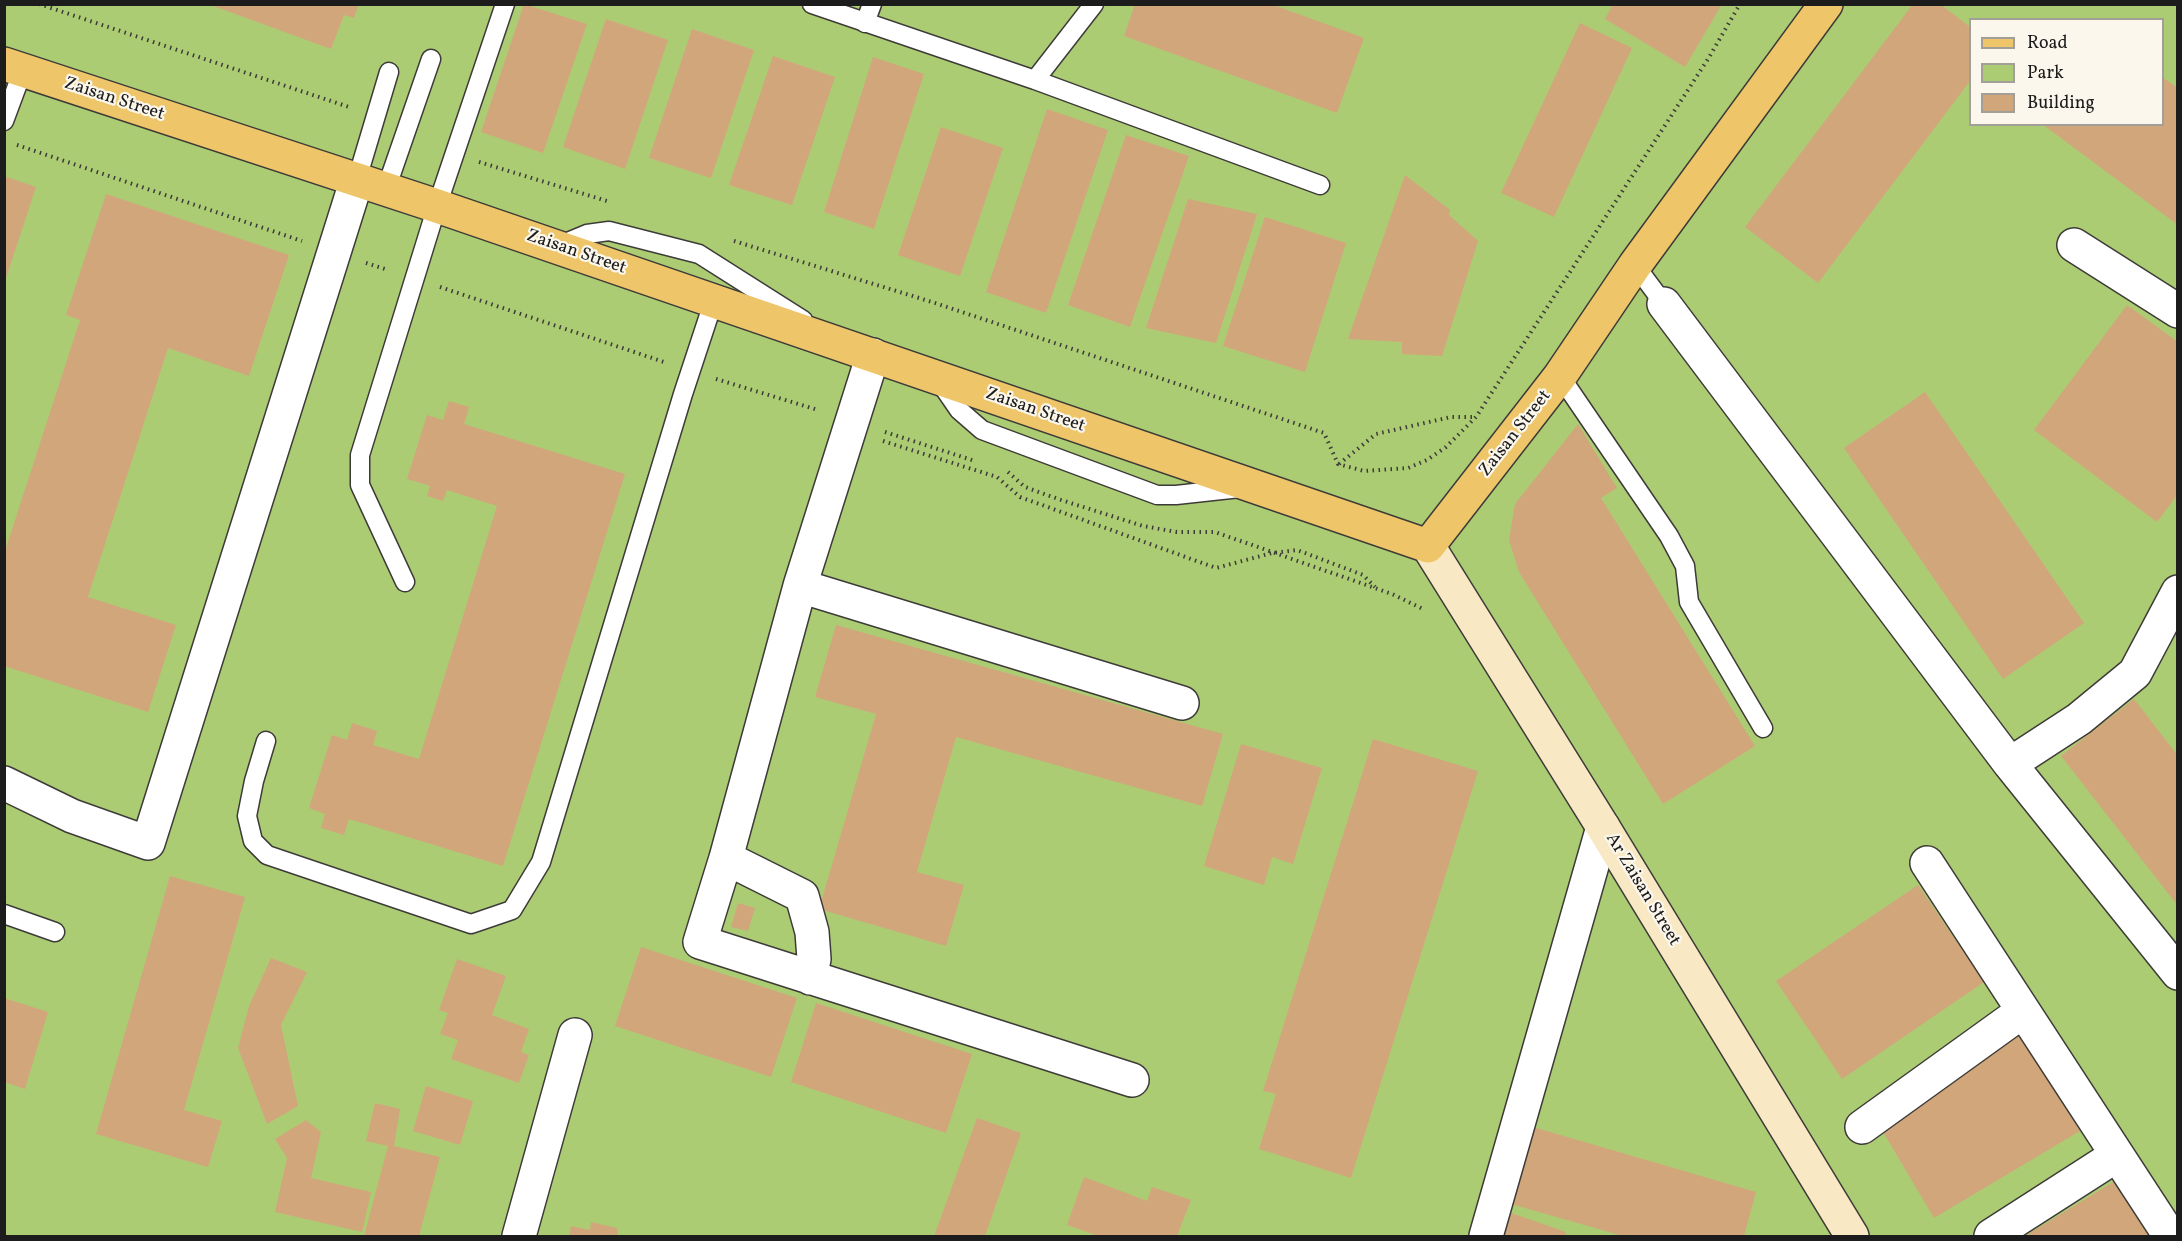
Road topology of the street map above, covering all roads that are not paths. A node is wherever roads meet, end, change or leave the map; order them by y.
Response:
1 (505, 4) edge
2 (812, 4) edge
3 (872, 4) edge
4 (1094, 4) edge
5 (1826, 4) edge
6 (865, 23) junction
7 (431, 59) dead end
8 (14, 67) edge
9 (389, 72) dead end
10 (1035, 80) junction
11 (4, 121) edge
12 (371, 184) junction
13 (1320, 185) dead end
14 (437, 206) junction
15 (2074, 245) dead end
16 (556, 247) junction
17 (1635, 265) junction
18 (714, 300) junction
19 (1664, 304) joint
20 (2178, 311) edge
21 (840, 344) junction
22 (873, 355) junction
23 (1560, 376) junction
24 (1428, 546) junction
25 (405, 582) dead end
26 (800, 586) junction
27 (2178, 592) edge
28 (1182, 703) dead end
29 (1763, 728) dead end
30 (266, 741) dead end
31 (2010, 764) junction
32 (4, 783) edge
33 (1603, 827) junction
34 (726, 858) junction
35 (1927, 863) dead end
36 (4, 914) edge
37 (55, 932) dead end
38 (2178, 973) edge
39 (810, 978) junction
40 (2023, 1011) junction
41 (575, 1035) dead end
42 (1132, 1080) dead end
43 (1862, 1127) dead end
44 (2117, 1155) junction
45 (519, 1236) edge
46 (1486, 1236) edge
47 (1852, 1236) edge
48 (1991, 1236) edge
49 (2170, 1236) edge

1 - 14 lane
2 - 6 lane
3 - 6 lane
4 - 10 lane
5 - 17 main road, Zaisan Street
6 - 10 lane
7 - 12 lane
8 - 11 lane
8 - 12 main road, Zaisan Street
9 - 12 lane
10 - 13 lane
12 - 14 main road, Zaisan Street
12 - 32 street
14 - 16 main road, Zaisan Street
14 - 25 lane
15 - 20 street
16 - 18 main road, Zaisan Street
16 - 21 lane
17 - 19 lane
17 - 23 main road, Zaisan Street
18 - 21 main road, Zaisan Street
18 - 30 lane
19 - 31 street
21 - 22 main road, Zaisan Street
22 - 24 main road, Zaisan Street
22 - 26 street
23 - 24 main road, Zaisan Street
23 - 29 lane
24 - 33 street, Ar Zaisan Street
26 - 28 street
26 - 34 street
27 - 31 street
31 - 38 street
33 - 46 street
33 - 47 street, Ar Zaisan Street
34 - 39 street
34 - 39 street
35 - 40 street
36 - 37 lane
39 - 42 street
40 - 43 street
40 - 44 street
41 - 45 street
44 - 48 street
44 - 49 street

